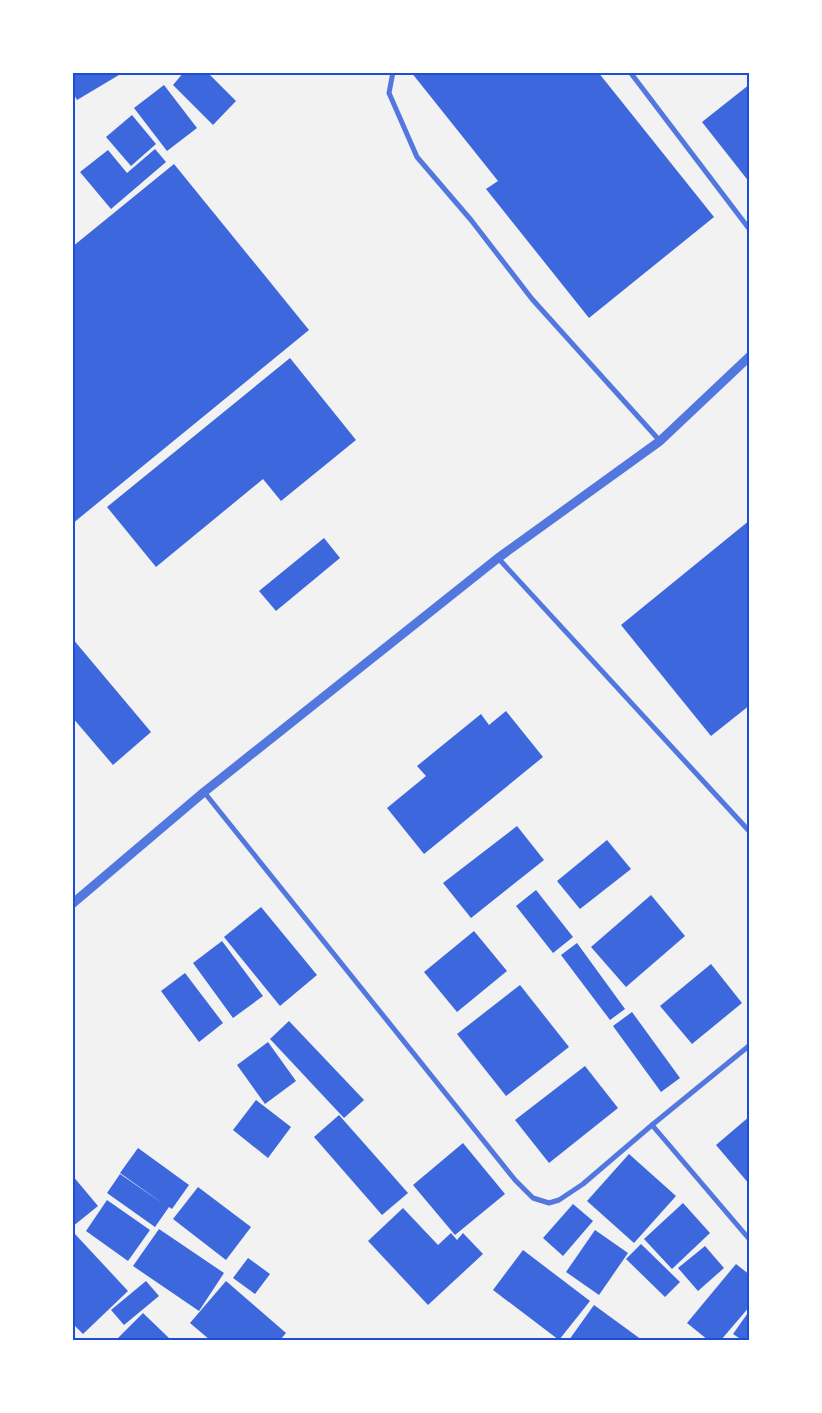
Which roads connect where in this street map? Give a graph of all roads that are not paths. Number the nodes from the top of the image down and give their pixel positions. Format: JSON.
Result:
{"nodes":[{"id":1,"x":393,"y":72,"type":"edge"},
{"id":2,"x":630,"y":72,"type":"edge"},
{"id":3,"x":750,"y":230,"type":"edge"},
{"id":4,"x":750,"y":356,"type":"edge"},
{"id":5,"x":660,"y":441,"type":"junction"},
{"id":6,"x":498,"y":558,"type":"junction"},
{"id":7,"x":204,"y":792,"type":"junction"},
{"id":8,"x":750,"y":832,"type":"edge"},
{"id":9,"x":72,"y":904,"type":"edge"},
{"id":10,"x":750,"y":1045,"type":"edge"},
{"id":11,"x":652,"y":1125,"type":"junction"},
{"id":12,"x":750,"y":1240,"type":"edge"}],
"edges":[{"from":1,"to":5,"type":"street"},
{"from":2,"to":3,"type":"street"},
{"from":4,"to":5,"type":"street"},
{"from":5,"to":6,"type":"street"},
{"from":6,"to":7,"type":"street"},
{"from":6,"to":8,"type":"street"},
{"from":7,"to":9,"type":"street"},
{"from":7,"to":11,"type":"street"},
{"from":10,"to":11,"type":"street"},
{"from":11,"to":12,"type":"street"}]}
